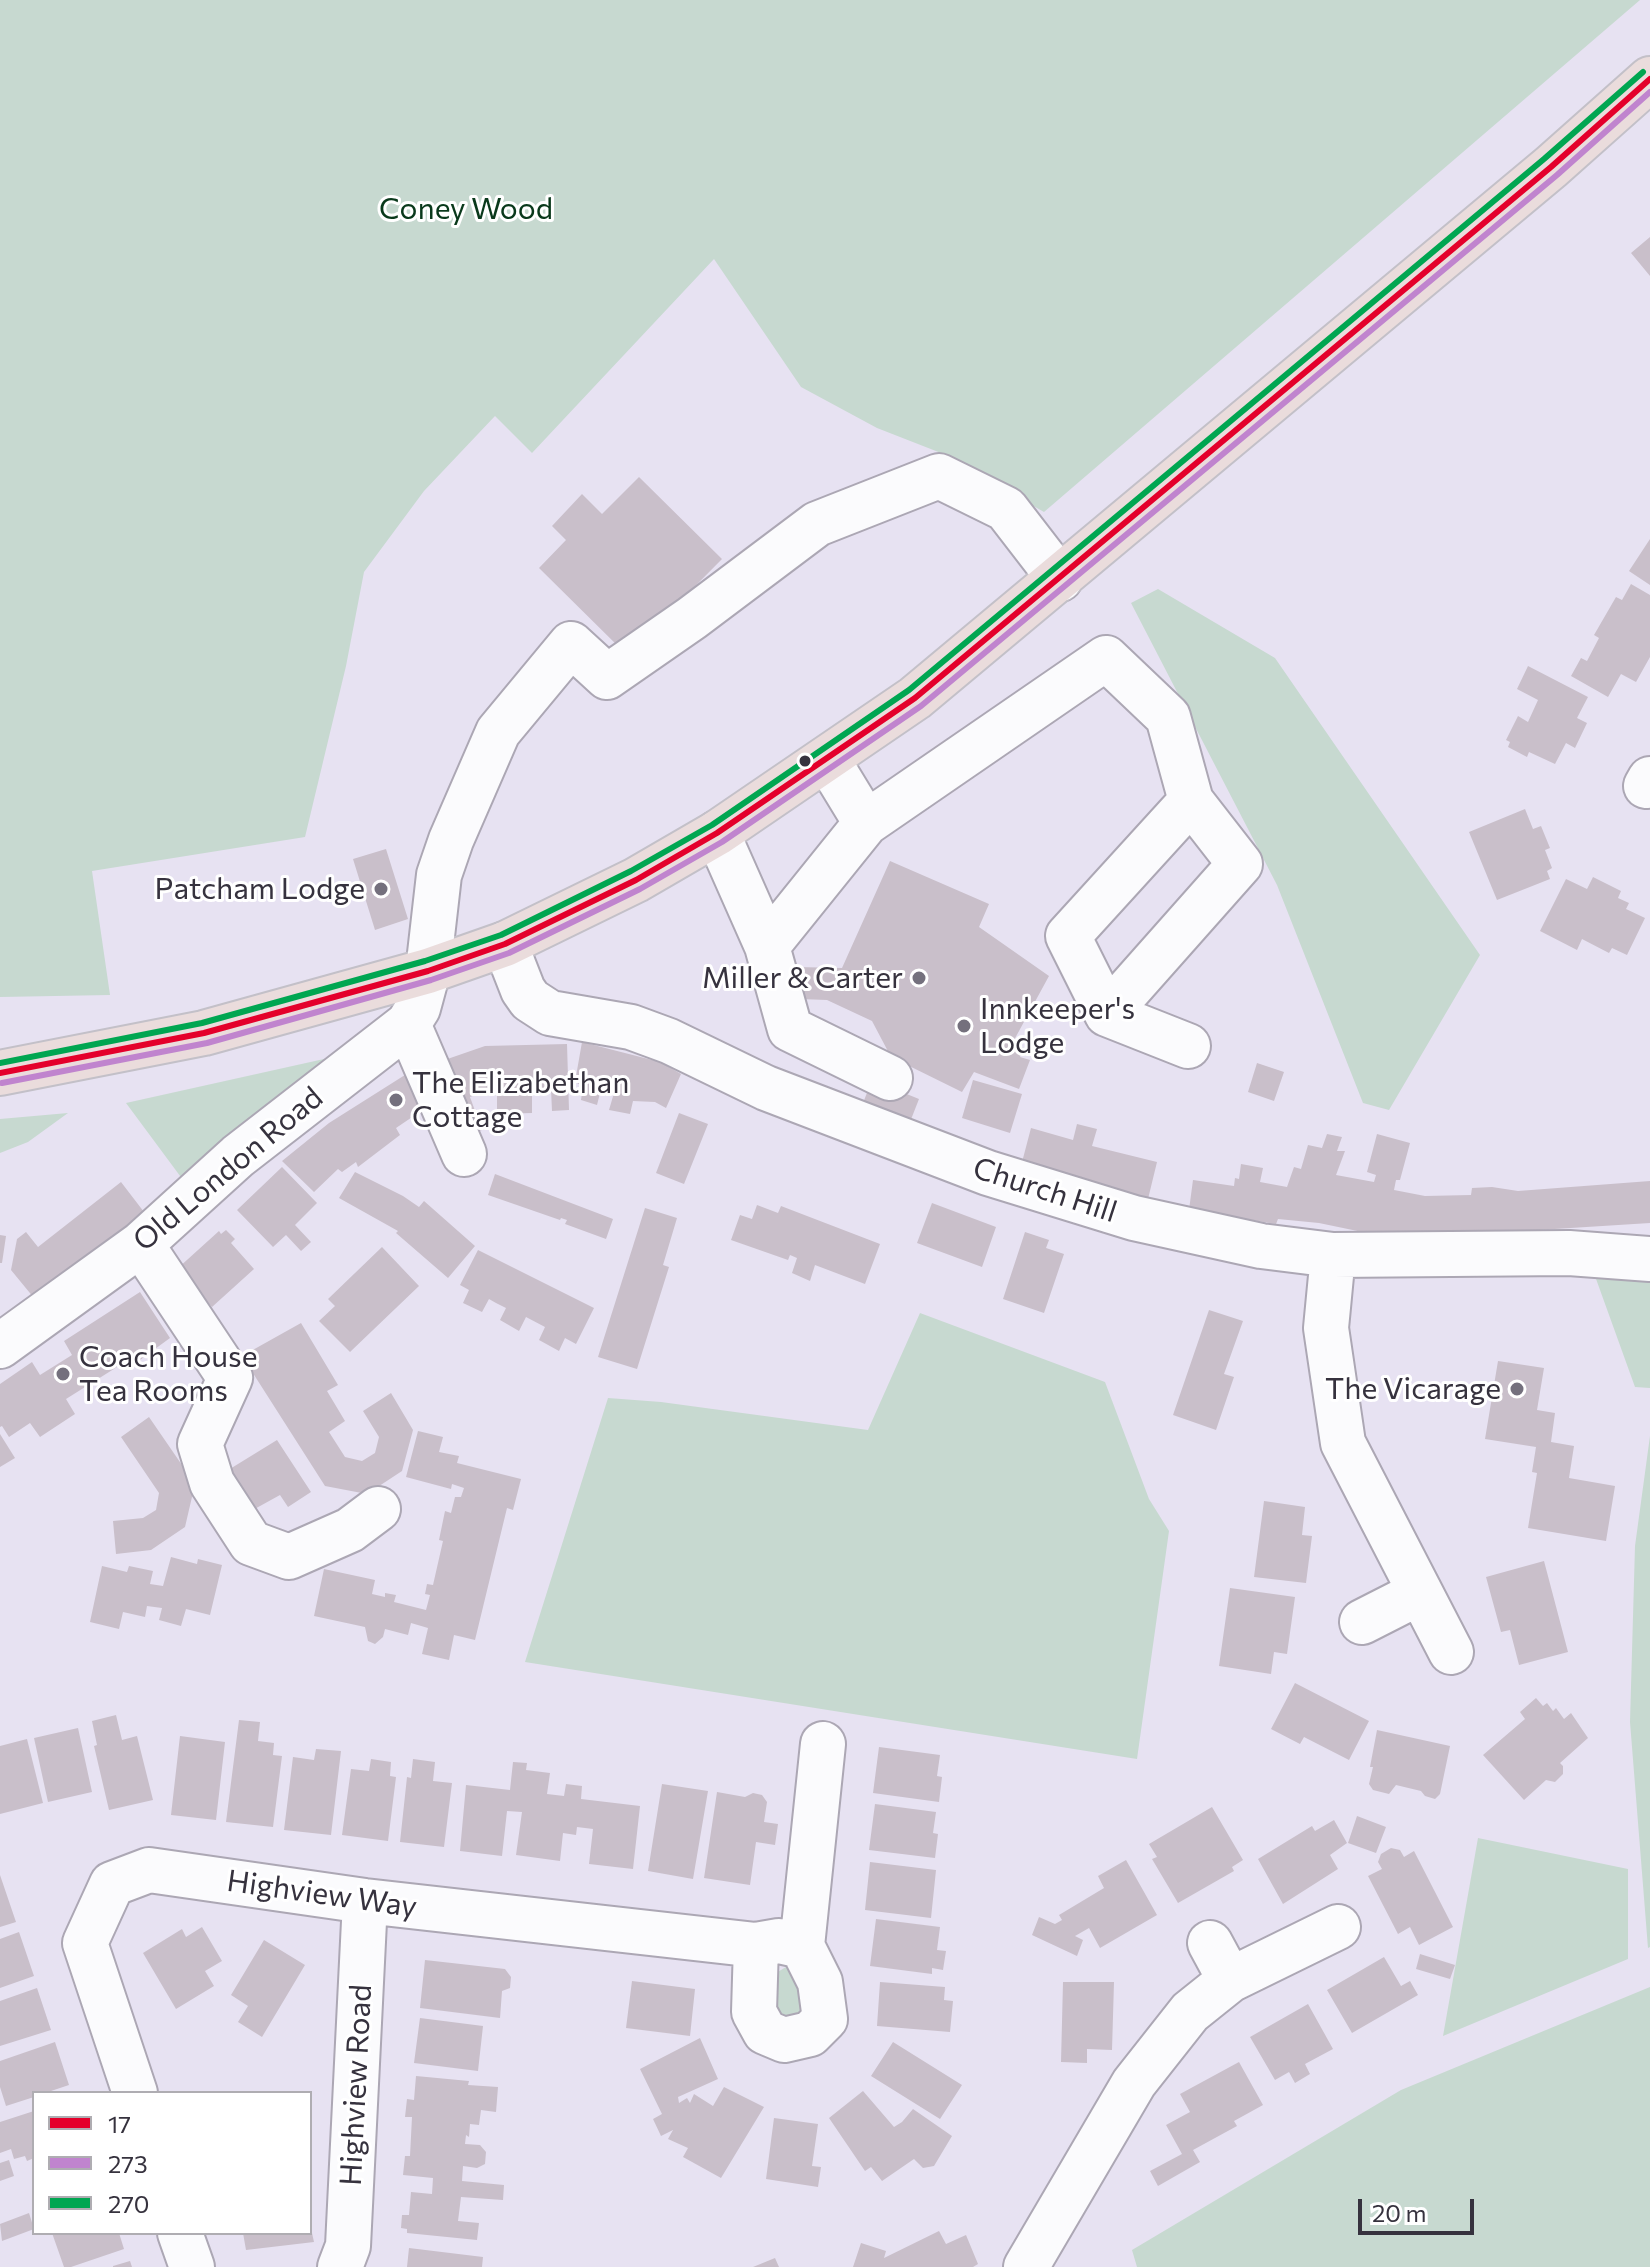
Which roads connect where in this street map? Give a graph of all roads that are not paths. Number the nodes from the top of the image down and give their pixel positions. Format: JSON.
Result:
{"nodes":[{"id":1,"x":1650,"y":79,"type":"edge"},
{"id":2,"x":1060,"y":579,"type":"junction"},
{"id":3,"x":827,"y":759,"type":"junction"},
{"id":4,"x":1191,"y":801,"type":"junction"},
{"id":5,"x":866,"y":823,"type":"junction"},
{"id":6,"x":717,"y":833,"type":"junction"},
{"id":7,"x":505,"y":944,"type":"junction"},
{"id":8,"x":767,"y":946,"type":"junction"},
{"id":9,"x":428,"y":971,"type":"junction"},
{"id":10,"x":1107,"y":1014,"type":"junction"},
{"id":11,"x":408,"y":1024,"type":"junction"},
{"id":12,"x":1188,"y":1046,"type":"dead end"},
{"id":13,"x":0,"y":1073,"type":"edge"},
{"id":14,"x":890,"y":1078,"type":"dead end"},
{"id":15,"x":464,"y":1154,"type":"dead end"},
{"id":16,"x":141,"y":1244,"type":"junction"},
{"id":17,"x":1333,"y":1255,"type":"junction"},
{"id":18,"x":1650,"y":1259,"type":"edge"},
{"id":19,"x":0,"y":1346,"type":"edge"},
{"id":20,"x":378,"y":1509,"type":"dead end"},
{"id":21,"x":1419,"y":1593,"type":"junction"},
{"id":22,"x":1362,"y":1622,"type":"dead end"},
{"id":23,"x":1451,"y":1652,"type":"dead end"},
{"id":24,"x":823,"y":1744,"type":"dead end"},
{"id":25,"x":365,"y":1901,"type":"junction"},
{"id":26,"x":1338,"y":1927,"type":"dead end"},
{"id":27,"x":756,"y":1945,"type":"junction"},
{"id":28,"x":802,"y":1946,"type":"junction"},
{"id":29,"x":134,"y":2091,"type":"edge"},
{"id":30,"x":181,"y":2235,"type":"edge"},
{"id":31,"x":192,"y":2267,"type":"edge"},
{"id":32,"x":340,"y":2267,"type":"edge"},
{"id":33,"x":1026,"y":2267,"type":"edge"}],
"edges":[{"from":1,"to":2,"type":"highway"},
{"from":2,"to":3,"type":"highway"},
{"from":2,"to":9,"type":"street","name":"Old London Road"},
{"from":3,"to":5,"type":"street"},
{"from":3,"to":6,"type":"highway"},
{"from":4,"to":5,"type":"street"},
{"from":4,"to":10,"type":"street"},
{"from":4,"to":10,"type":"street"},
{"from":5,"to":8,"type":"street"},
{"from":6,"to":7,"type":"highway"},
{"from":6,"to":8,"type":"street"},
{"from":7,"to":9,"type":"highway"},
{"from":7,"to":17,"type":"street","name":"Church Hill"},
{"from":8,"to":14,"type":"street"},
{"from":9,"to":11,"type":"street","name":"Old London Road"},
{"from":9,"to":13,"type":"highway"},
{"from":10,"to":12,"type":"street"},
{"from":11,"to":15,"type":"street"},
{"from":11,"to":16,"type":"street","name":"Old London Road"},
{"from":16,"to":19,"type":"street","name":"Old London Road"},
{"from":16,"to":20,"type":"street"},
{"from":17,"to":18,"type":"street","name":"Church Hill"},
{"from":17,"to":21,"type":"street"},
{"from":21,"to":22,"type":"street"},
{"from":21,"to":23,"type":"street"},
{"from":24,"to":28,"type":"street"},
{"from":25,"to":27,"type":"street","name":"Highview Way"},
{"from":25,"to":29,"type":"street","name":"Highview Way"},
{"from":25,"to":32,"type":"street","name":"Highview Road"},
{"from":26,"to":33,"type":"street"},
{"from":27,"to":28,"type":"street","name":"Highview Way"},
{"from":27,"to":28,"type":"street"},
{"from":30,"to":31,"type":"street"}]}
